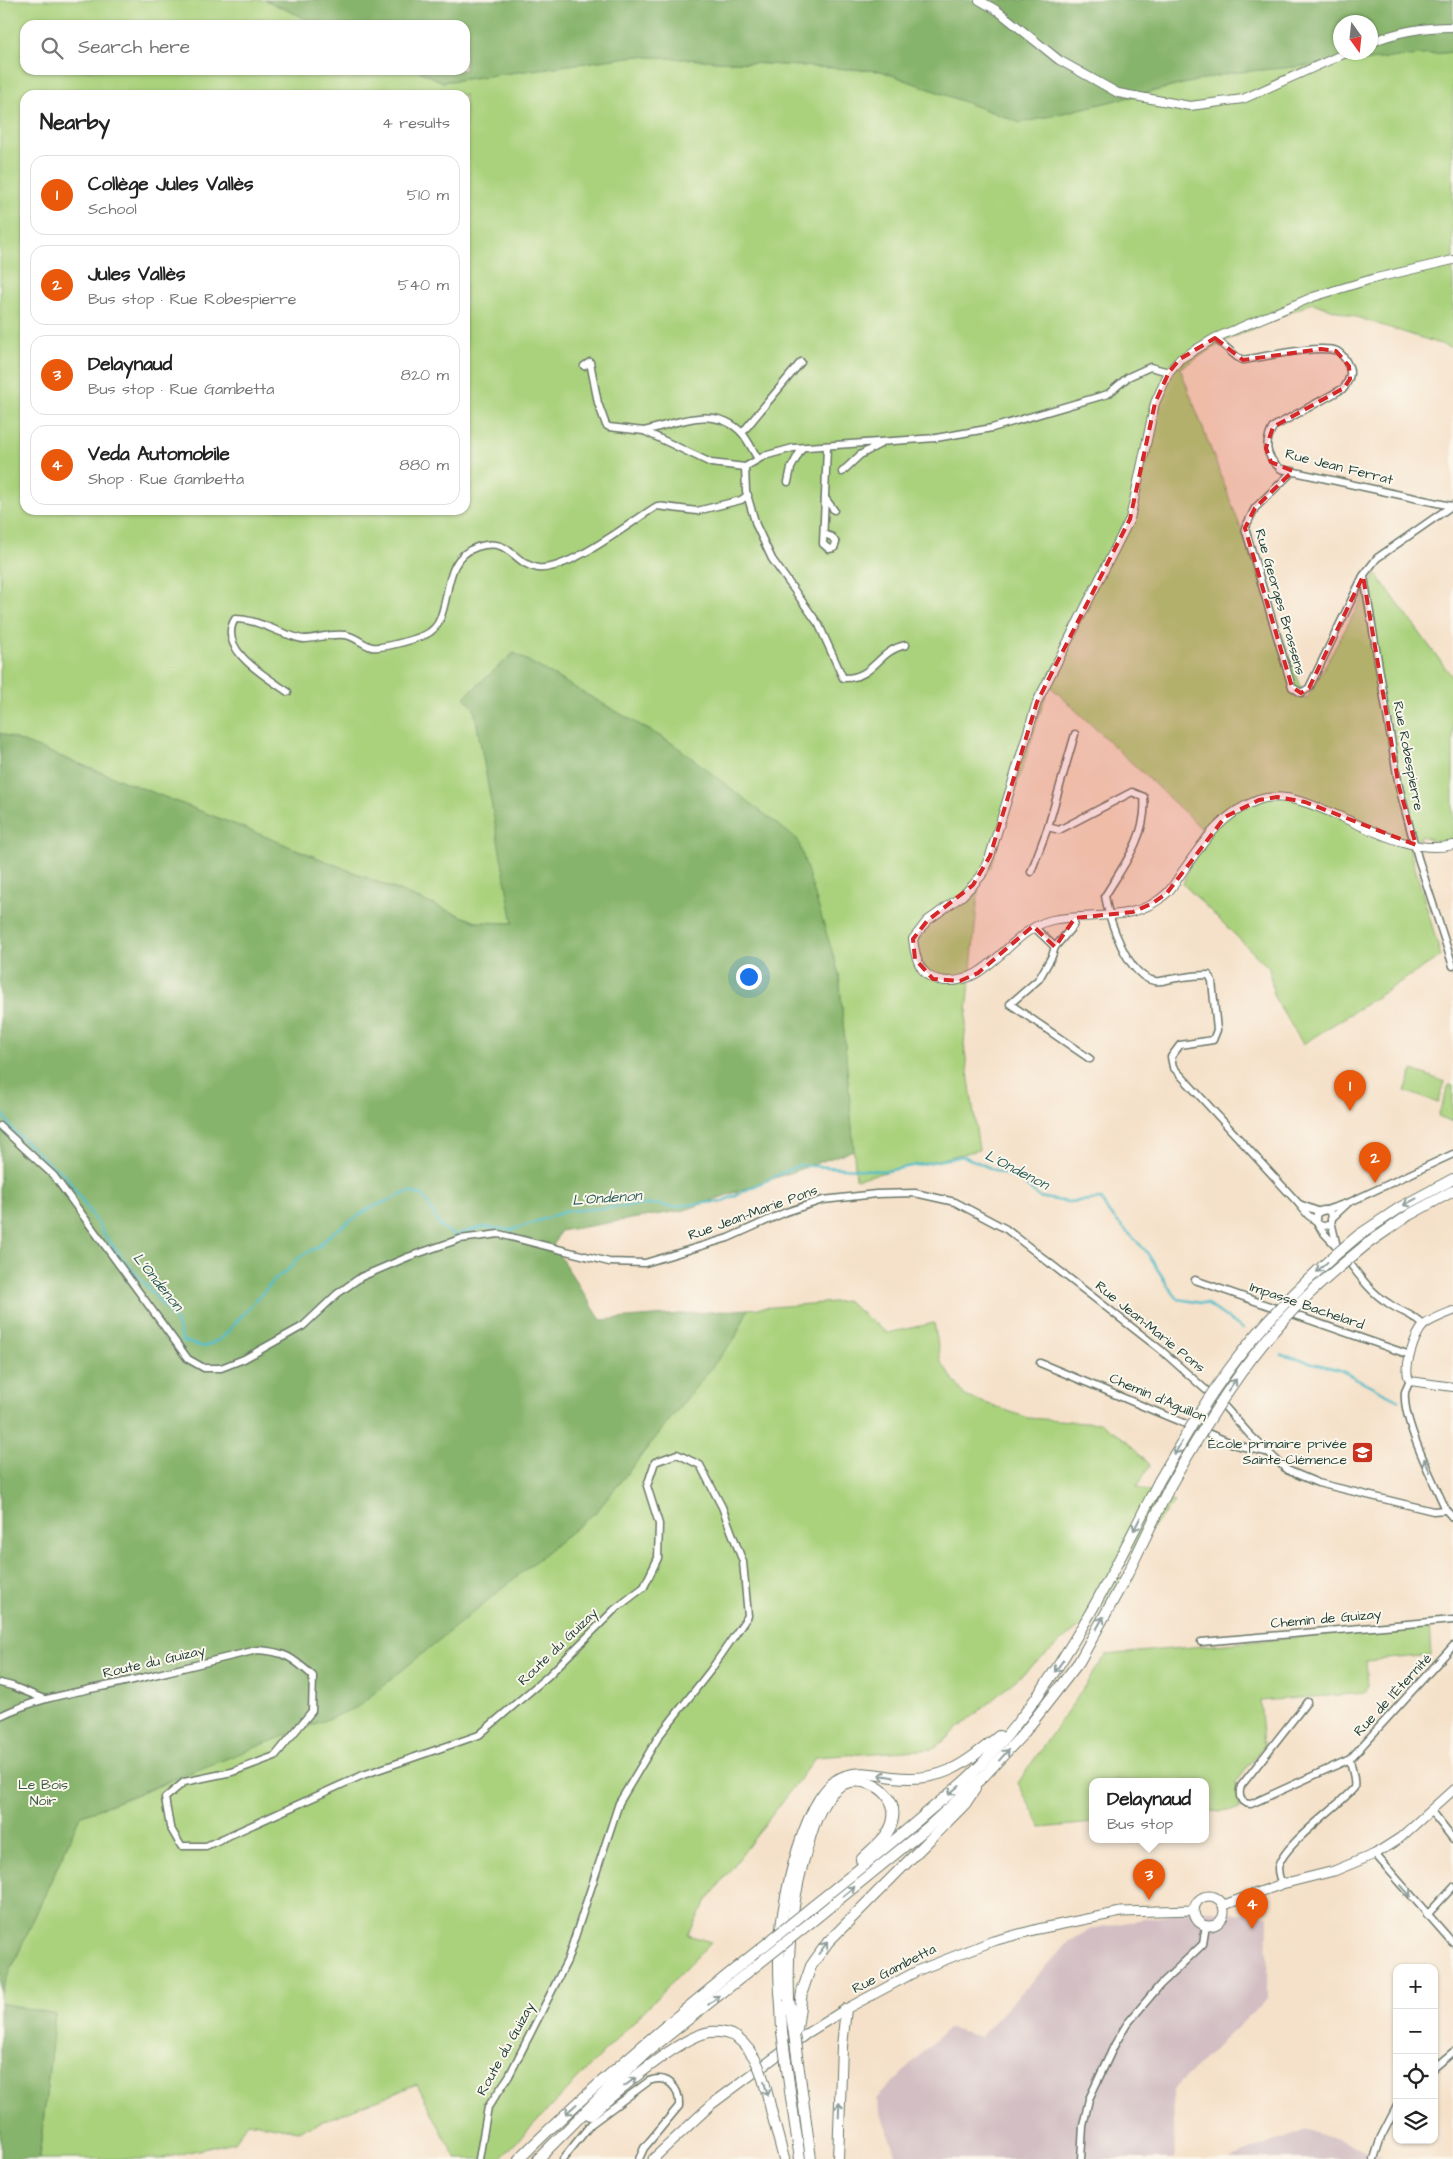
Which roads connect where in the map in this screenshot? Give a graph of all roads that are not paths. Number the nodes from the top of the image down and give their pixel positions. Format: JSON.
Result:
{"nodes":[{"id":1,"x":979,"y":0,"type":"edge"},
{"id":2,"x":988,"y":0,"type":"edge"},
{"id":3,"x":998,"y":11,"type":"junction"},
{"id":4,"x":1453,"y":27,"type":"edge"},
{"id":5,"x":1378,"y":39,"type":"edge"},
{"id":6,"x":1333,"y":59,"type":"edge"},
{"id":7,"x":1453,"y":260,"type":"edge"},
{"id":8,"x":1215,"y":338,"type":"junction"},
{"id":9,"x":801,"y":362,"type":"dead end"},
{"id":10,"x":584,"y":366,"type":"dead end"},
{"id":11,"x":1169,"y":372,"type":"junction"},
{"id":12,"x":644,"y":431,"type":"junction"},
{"id":13,"x":742,"y":433,"type":"junction"},
{"id":14,"x":881,"y":443,"type":"junction"},
{"id":15,"x":827,"y":447,"type":"junction"},
{"id":16,"x":802,"y":448,"type":"junction"},
{"id":17,"x":758,"y":459,"type":"junction"},
{"id":18,"x":745,"y":467,"type":"junction"},
{"id":19,"x":1293,"y":471,"type":"junction"},
{"id":20,"x":842,"y":472,"type":"dead end"},
{"id":21,"x":788,"y":482,"type":"dead end"},
{"id":22,"x":748,"y":495,"type":"junction"},
{"id":23,"x":825,"y":498,"type":"junction"},
{"id":24,"x":1452,"y":506,"type":"edge"},
{"id":25,"x":834,"y":510,"type":"dead end"},
{"id":26,"x":824,"y":534,"type":"dead end"},
{"id":27,"x":1363,"y":576,"type":"junction"},
{"id":28,"x":906,"y":645,"type":"dead end"},
{"id":29,"x":288,"y":692,"type":"dead end"},
{"id":30,"x":1075,"y":734,"type":"dead end"},
{"id":31,"x":1048,"y":827,"type":"junction"},
{"id":32,"x":1416,"y":845,"type":"junction"},
{"id":33,"x":1453,"y":845,"type":"edge"},
{"id":34,"x":1031,"y":872,"type":"dead end"},
{"id":35,"x":1110,"y":916,"type":"junction"},
{"id":36,"x":1076,"y":918,"type":"junction"},
{"id":37,"x":1034,"y":927,"type":"junction"},
{"id":38,"x":1055,"y":947,"type":"junction"},
{"id":39,"x":1453,"y":966,"type":"edge"},
{"id":40,"x":1090,"y":1059,"type":"dead end"},
{"id":41,"x":0,"y":1126,"type":"edge"},
{"id":42,"x":1453,"y":1154,"type":"edge"},
{"id":43,"x":1453,"y":1179,"type":"edge"},
{"id":44,"x":1453,"y":1191,"type":"edge"},
{"id":45,"x":1350,"y":1202,"type":"junction"},
{"id":46,"x":1299,"y":1204,"type":"junction"},
{"id":47,"x":1322,"y":1211,"type":"junction"},
{"id":48,"x":1331,"y":1220,"type":"junction"},
{"id":49,"x":1317,"y":1222,"type":"junction"},
{"id":50,"x":1337,"y":1247,"type":"junction"},
{"id":51,"x":1195,"y":1280,"type":"dead end"},
{"id":52,"x":1453,"y":1310,"type":"edge"},
{"id":53,"x":1424,"y":1326,"type":"junction"},
{"id":54,"x":1410,"y":1355,"type":"junction"},
{"id":55,"x":1040,"y":1363,"type":"dead end"},
{"id":56,"x":1410,"y":1381,"type":"junction"},
{"id":57,"x":1453,"y":1387,"type":"edge"},
{"id":58,"x":1267,"y":1452,"type":"junction"},
{"id":59,"x":1446,"y":1510,"type":"junction"},
{"id":60,"x":1453,"y":1518,"type":"edge"},
{"id":61,"x":1453,"y":1620,"type":"edge"},
{"id":62,"x":1201,"y":1642,"type":"dead end"},
{"id":63,"x":1453,"y":1646,"type":"edge"},
{"id":64,"x":0,"y":1683,"type":"edge"},
{"id":65,"x":44,"y":1699,"type":"junction"},
{"id":66,"x":1307,"y":1702,"type":"dead end"},
{"id":67,"x":0,"y":1716,"type":"edge"},
{"id":68,"x":1021,"y":1718,"type":"junction"},
{"id":69,"x":1350,"y":1759,"type":"junction"},
{"id":70,"x":984,"y":1776,"type":"junction"},
{"id":71,"x":1453,"y":1790,"type":"edge"},
{"id":72,"x":1431,"y":1812,"type":"junction"},
{"id":73,"x":1453,"y":1839,"type":"edge"},
{"id":74,"x":1375,"y":1854,"type":"junction"},
{"id":75,"x":1282,"y":1884,"type":"junction"},
{"id":76,"x":837,"y":1887,"type":"junction"},
{"id":77,"x":1453,"y":1887,"type":"edge"},
{"id":78,"x":1224,"y":1905,"type":"junction"},
{"id":79,"x":1194,"y":1910,"type":"junction"},
{"id":80,"x":1427,"y":1915,"type":"junction"},
{"id":81,"x":1206,"y":1926,"type":"junction"},
{"id":82,"x":1453,"y":1944,"type":"edge"},
{"id":83,"x":785,"y":2002,"type":"junction"},
{"id":84,"x":846,"y":2009,"type":"junction"},
{"id":85,"x":1453,"y":2052,"type":"edge"},
{"id":86,"x":1438,"y":2065,"type":"edge"},
{"id":87,"x":800,"y":2081,"type":"junction"},
{"id":88,"x":1393,"y":2114,"type":"edge"},
{"id":89,"x":479,"y":2159,"type":"edge"},
{"id":90,"x":519,"y":2159,"type":"edge"},
{"id":91,"x":539,"y":2159,"type":"edge"},
{"id":92,"x":563,"y":2159,"type":"edge"},
{"id":93,"x":639,"y":2159,"type":"edge"},
{"id":94,"x":653,"y":2159,"type":"edge"},
{"id":95,"x":784,"y":2159,"type":"edge"},
{"id":96,"x":800,"y":2159,"type":"edge"},
{"id":97,"x":811,"y":2159,"type":"edge"},
{"id":98,"x":838,"y":2159,"type":"edge"},
{"id":99,"x":1081,"y":2159,"type":"edge"},
{"id":100,"x":1374,"y":2159,"type":"edge"}],
"edges":[{"from":1,"to":3,"type":"street"},
{"from":2,"to":3,"type":"street"},
{"from":3,"to":6,"type":"street"},
{"from":4,"to":5,"type":"street"},
{"from":7,"to":8,"type":"street"},
{"from":8,"to":11,"type":"street"},
{"from":8,"to":19,"type":"street","name":"Rue Jean Ferrat"},
{"from":9,"to":13,"type":"street"},
{"from":10,"to":12,"type":"street"},
{"from":11,"to":14,"type":"street"},
{"from":11,"to":37,"type":"street"},
{"from":12,"to":13,"type":"street"},
{"from":12,"to":18,"type":"street"},
{"from":13,"to":17,"type":"street"},
{"from":14,"to":15,"type":"street"},
{"from":14,"to":20,"type":"street"},
{"from":15,"to":16,"type":"street"},
{"from":15,"to":23,"type":"street"},
{"from":16,"to":17,"type":"street"},
{"from":16,"to":21,"type":"street"},
{"from":17,"to":18,"type":"street"},
{"from":18,"to":22,"type":"street"},
{"from":19,"to":24,"type":"street","name":"Rue Jean Ferrat"},
{"from":19,"to":27,"type":"street","name":"Rue Georges Brassens"},
{"from":22,"to":28,"type":"street"},
{"from":22,"to":29,"type":"street"},
{"from":23,"to":25,"type":"street"},
{"from":23,"to":26,"type":"street"},
{"from":24,"to":27,"type":"street"},
{"from":27,"to":32,"type":"street","name":"Rue Robespierre"},
{"from":30,"to":31,"type":"street"},
{"from":31,"to":34,"type":"street"},
{"from":31,"to":35,"type":"street"},
{"from":32,"to":33,"type":"street"},
{"from":32,"to":35,"type":"street"},
{"from":32,"to":39,"type":"street","name":"Rue Robespierre"},
{"from":35,"to":36,"type":"street"},
{"from":35,"to":46,"type":"street"},
{"from":36,"to":37,"type":"street"},
{"from":36,"to":38,"type":"street"},
{"from":37,"to":38,"type":"street"},
{"from":38,"to":40,"type":"street"},
{"from":41,"to":58,"type":"street","name":"Rue Jean-Marie Pons"},
{"from":42,"to":45,"type":"street"},
{"from":43,"to":68,"type":"highway","one_way":true,"bridge":true},
{"from":70,"to":44,"type":"highway","one_way":true,"bridge":true},
{"from":45,"to":47,"type":"street"},
{"from":45,"to":48,"type":"street"},
{"from":46,"to":47,"type":"street"},
{"from":46,"to":49,"type":"street"},
{"from":47,"to":48,"type":"street"},
{"from":47,"to":49,"type":"street"},
{"from":48,"to":49,"type":"street"},
{"from":48,"to":50,"type":"street"},
{"from":49,"to":50,"type":"street"},
{"from":50,"to":53,"type":"street"},
{"from":51,"to":54,"type":"street","name":"Impasse Bachelard"},
{"from":52,"to":53,"type":"street"},
{"from":53,"to":54,"type":"street"},
{"from":54,"to":56,"type":"street"},
{"from":55,"to":58,"type":"street","name":"Chemin d'Aguillon"},
{"from":56,"to":57,"type":"street"},
{"from":59,"to":56,"type":"street","one_way":true},
{"from":58,"to":59,"type":"street","name":"Rue Jean-Marie Pons"},
{"from":59,"to":60,"type":"street"},
{"from":61,"to":62,"type":"street","name":"Chemin de Guizay"},
{"from":63,"to":69,"type":"street","name":"Rue de l'Éternité"},
{"from":64,"to":65,"type":"street"},
{"from":65,"to":67,"type":"street","name":"Route du Guizay"},
{"from":65,"to":89,"type":"street","name":"Route du Guizay"},
{"from":66,"to":69,"type":"street","name":"Rue de l'Éternité"},
{"from":68,"to":76,"type":"highway","one_way":true},
{"from":68,"to":83,"type":"highway","one_way":true},
{"from":69,"to":75,"type":"street"},
{"from":87,"to":70,"type":"highway","one_way":true,"bridge":true},
{"from":91,"to":70,"type":"highway","one_way":true,"bridge":true},
{"from":71,"to":72,"type":"main road"},
{"from":72,"to":73,"type":"street"},
{"from":72,"to":74,"type":"main road"},
{"from":74,"to":75,"type":"main road"},
{"from":74,"to":80,"type":"street","one_way":true},
{"from":75,"to":78,"type":"main road"},
{"from":76,"to":83,"type":"highway"},
{"from":76,"to":90,"type":"highway","one_way":true,"bridge":true},
{"from":77,"to":80,"type":"street"},
{"from":78,"to":79,"type":"main road"},
{"from":78,"to":81,"type":"main road"},
{"from":79,"to":81,"type":"main road"},
{"from":79,"to":84,"type":"main road","name":"Rue Gambetta"},
{"from":80,"to":82,"type":"street"},
{"from":81,"to":99,"type":"street"},
{"from":83,"to":87,"type":"highway","bridge":true},
{"from":83,"to":96,"type":"highway","bridge":true},
{"from":84,"to":94,"type":"main road","name":"Rue Gambetta"},
{"from":98,"to":84,"type":"highway","one_way":true},
{"from":85,"to":86,"type":"street"},
{"from":87,"to":97,"type":"highway"},
{"from":88,"to":100,"type":"street"},
{"from":91,"to":95,"type":"highway","one_way":true,"bridge":true},
{"from":92,"to":93,"type":"street"}]}
